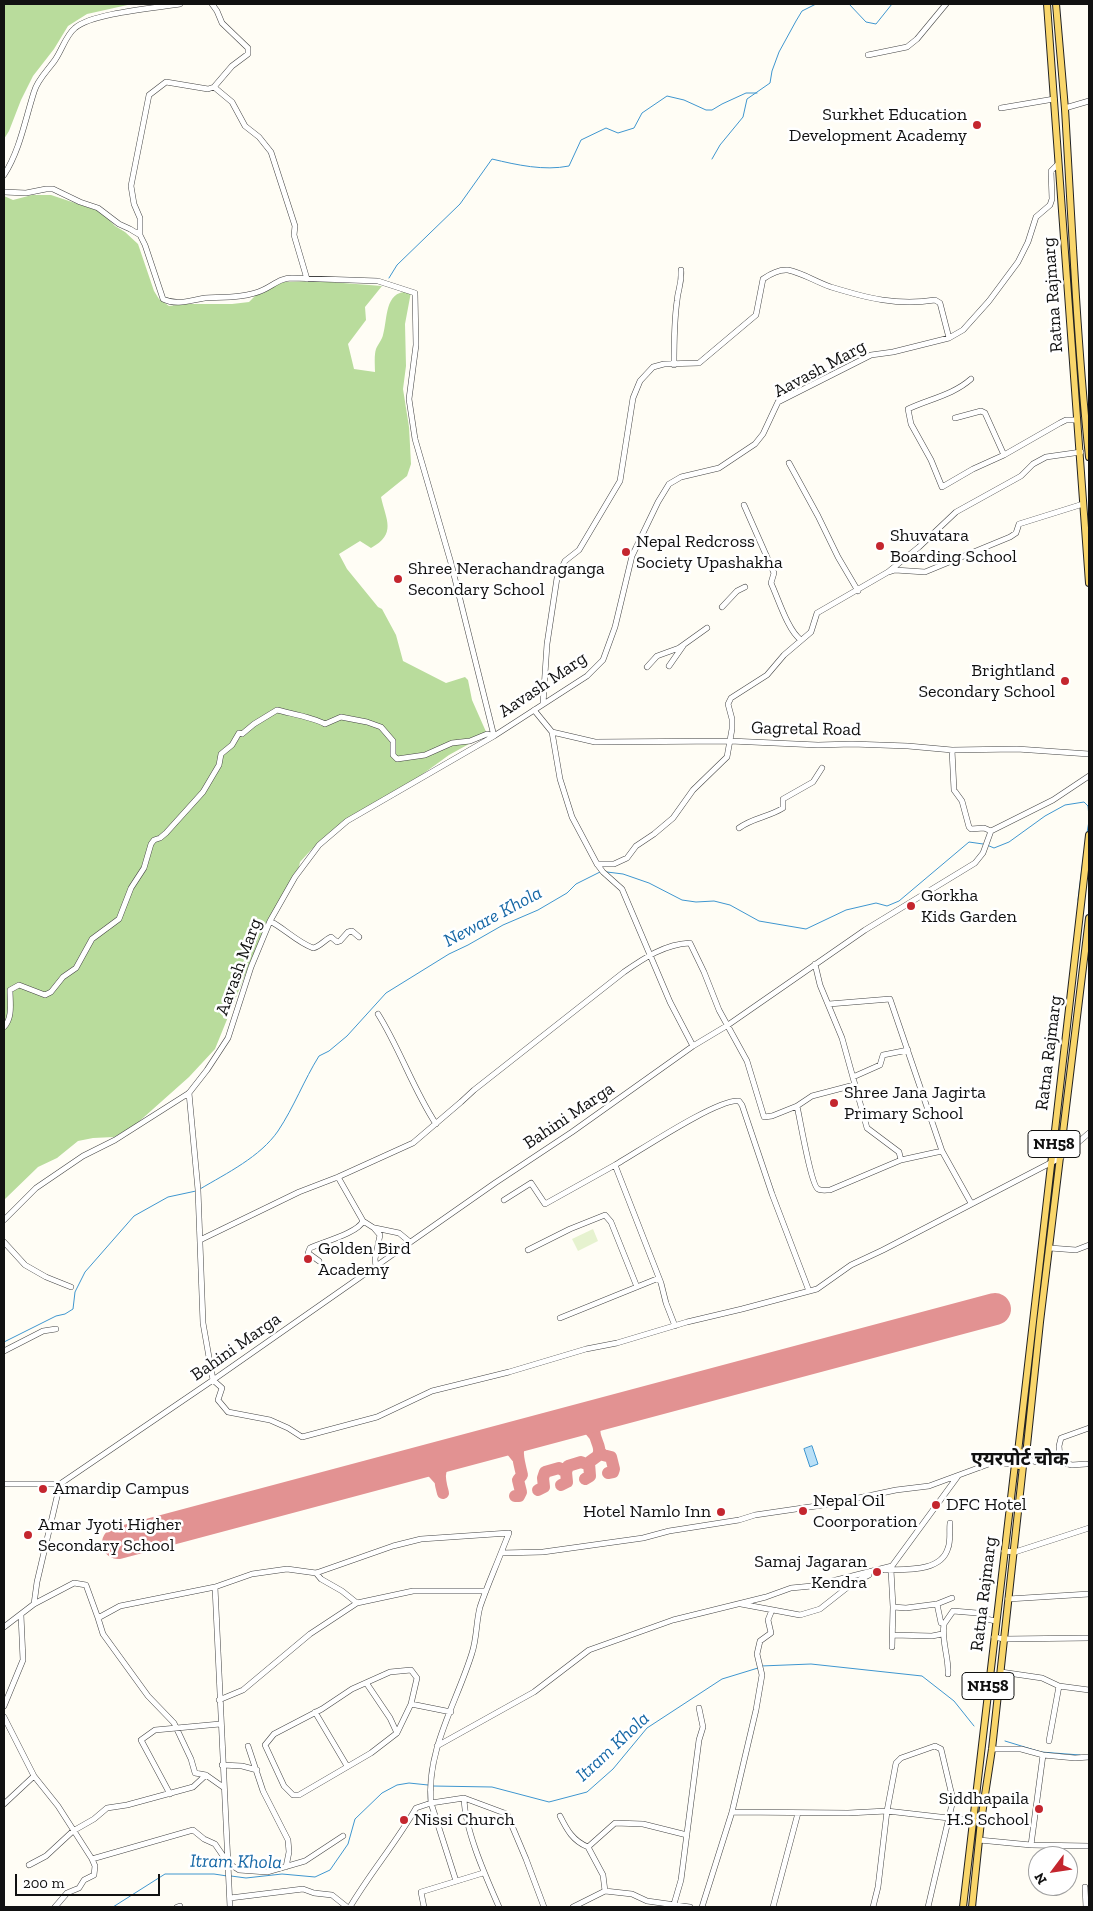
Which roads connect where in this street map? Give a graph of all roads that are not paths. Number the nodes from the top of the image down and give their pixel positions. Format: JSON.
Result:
{"nodes":[{"id":1,"x":180,"y":4,"type":"edge"},
{"id":2,"x":212,"y":4,"type":"edge"},
{"id":3,"x":946,"y":4,"type":"edge"},
{"id":4,"x":1047,"y":4,"type":"edge"},
{"id":5,"x":1056,"y":4,"type":"edge"},
{"id":6,"x":868,"y":55,"type":"dead end"},
{"id":7,"x":214,"y":87,"type":"junction"},
{"id":8,"x":1054,"y":99,"type":"junction"},
{"id":9,"x":1089,"y":101,"type":"edge"},
{"id":10,"x":1001,"y":108,"type":"dead end"},
{"id":11,"x":1064,"y":108,"type":"junction"},
{"id":12,"x":1058,"y":164,"type":"junction"},
{"id":13,"x":4,"y":175,"type":"edge"},
{"id":14,"x":4,"y":192,"type":"edge"},
{"id":15,"x":140,"y":236,"type":"junction"},
{"id":16,"x":681,"y":270,"type":"dead end"},
{"id":17,"x":307,"y":279,"type":"junction"},
{"id":18,"x":949,"y":338,"type":"junction"},
{"id":19,"x":674,"y":364,"type":"junction"},
{"id":20,"x":971,"y":379,"type":"dead end"},
{"id":21,"x":955,"y":418,"type":"dead end"},
{"id":22,"x":1077,"y":420,"type":"junction"},
{"id":23,"x":1081,"y":452,"type":"junction"},
{"id":24,"x":1004,"y":455,"type":"junction"},
{"id":25,"x":1089,"y":457,"type":"edge"},
{"id":26,"x":789,"y":463,"type":"dead end"},
{"id":27,"x":1083,"y":504,"type":"junction"},
{"id":28,"x":744,"y":505,"type":"dead end"},
{"id":29,"x":888,"y":572,"type":"junction"},
{"id":30,"x":1089,"y":583,"type":"edge"},
{"id":31,"x":745,"y":587,"type":"dead end"},
{"id":32,"x":858,"y":591,"type":"junction"},
{"id":33,"x":722,"y":607,"type":"dead end"},
{"id":34,"x":707,"y":628,"type":"dead end"},
{"id":35,"x":801,"y":640,"type":"junction"},
{"id":36,"x":684,"y":644,"type":"junction"},
{"id":37,"x":669,"y":666,"type":"dead end"},
{"id":38,"x":647,"y":667,"type":"dead end"},
{"id":39,"x":543,"y":704,"type":"junction"},
{"id":40,"x":534,"y":710,"type":"junction"},
{"id":41,"x":552,"y":732,"type":"junction"},
{"id":42,"x":494,"y":736,"type":"junction"},
{"id":43,"x":730,"y":741,"type":"junction"},
{"id":44,"x":952,"y":750,"type":"junction"},
{"id":45,"x":1089,"y":754,"type":"edge"},
{"id":46,"x":822,"y":768,"type":"dead end"},
{"id":47,"x":1089,"y":776,"type":"edge"},
{"id":48,"x":739,"y":828,"type":"dead end"},
{"id":49,"x":991,"y":831,"type":"junction"},
{"id":50,"x":1089,"y":835,"type":"edge"},
{"id":51,"x":597,"y":864,"type":"junction"},
{"id":52,"x":1089,"y":918,"type":"edge"},
{"id":53,"x":270,"y":921,"type":"junction"},
{"id":54,"x":1089,"y":930,"type":"edge"},
{"id":55,"x":359,"y":937,"type":"dead end"},
{"id":56,"x":649,"y":956,"type":"junction"},
{"id":57,"x":816,"y":964,"type":"junction"},
{"id":58,"x":829,"y":1004,"type":"junction"},
{"id":59,"x":378,"y":1014,"type":"dead end"},
{"id":60,"x":728,"y":1025,"type":"junction"},
{"id":61,"x":4,"y":1027,"type":"edge"},
{"id":62,"x":693,"y":1046,"type":"junction"},
{"id":63,"x":908,"y":1050,"type":"junction"},
{"id":64,"x":854,"y":1077,"type":"junction"},
{"id":65,"x":854,"y":1086,"type":"junction"},
{"id":66,"x":189,"y":1093,"type":"junction"},
{"id":67,"x":796,"y":1106,"type":"junction"},
{"id":68,"x":436,"y":1124,"type":"junction"},
{"id":69,"x":1089,"y":1133,"type":"edge"},
{"id":70,"x":942,"y":1151,"type":"junction"},
{"id":71,"x":1060,"y":1158,"type":"junction"},
{"id":72,"x":901,"y":1160,"type":"junction"},
{"id":73,"x":1052,"y":1162,"type":"junction"},
{"id":74,"x":615,"y":1165,"type":"junction"},
{"id":75,"x":338,"y":1177,"type":"junction"},
{"id":76,"x":504,"y":1200,"type":"dead end"},
{"id":77,"x":971,"y":1203,"type":"junction"},
{"id":78,"x":4,"y":1220,"type":"edge"},
{"id":79,"x":363,"y":1221,"type":"junction"},
{"id":80,"x":374,"y":1228,"type":"junction"},
{"id":81,"x":200,"y":1240,"type":"junction"},
{"id":82,"x":4,"y":1242,"type":"edge"},
{"id":83,"x":410,"y":1242,"type":"junction"},
{"id":84,"x":1089,"y":1245,"type":"edge"},
{"id":85,"x":1050,"y":1248,"type":"junction"},
{"id":86,"x":528,"y":1250,"type":"dead end"},
{"id":87,"x":318,"y":1262,"type":"dead end"},
{"id":88,"x":376,"y":1267,"type":"junction"},
{"id":89,"x":658,"y":1278,"type":"junction"},
{"id":90,"x":71,"y":1287,"type":"dead end"},
{"id":91,"x":637,"y":1287,"type":"junction"},
{"id":92,"x":809,"y":1291,"type":"junction"},
{"id":93,"x":560,"y":1318,"type":"dead end"},
{"id":94,"x":675,"y":1326,"type":"junction"},
{"id":95,"x":56,"y":1329,"type":"dead end"},
{"id":96,"x":4,"y":1352,"type":"edge"},
{"id":97,"x":213,"y":1380,"type":"junction"},
{"id":98,"x":1089,"y":1428,"type":"edge"},
{"id":99,"x":1016,"y":1453,"type":"junction"},
{"id":100,"x":1027,"y":1457,"type":"junction"},
{"id":101,"x":1060,"y":1457,"type":"junction"},
{"id":102,"x":997,"y":1461,"type":"junction"},
{"id":103,"x":1015,"y":1464,"type":"junction"},
{"id":104,"x":1086,"y":1464,"type":"dead end"},
{"id":105,"x":1023,"y":1466,"type":"junction"},
{"id":106,"x":958,"y":1476,"type":"junction"},
{"id":107,"x":4,"y":1484,"type":"edge"},
{"id":108,"x":60,"y":1484,"type":"junction"},
{"id":109,"x":950,"y":1524,"type":"dead end"},
{"id":110,"x":1089,"y":1528,"type":"edge"},
{"id":111,"x":1004,"y":1551,"type":"junction"},
{"id":112,"x":1015,"y":1552,"type":"junction"},
{"id":113,"x":501,"y":1553,"type":"junction"},
{"id":114,"x":891,"y":1570,"type":"junction"},
{"id":115,"x":316,"y":1573,"type":"junction"},
{"id":116,"x":215,"y":1587,"type":"junction"},
{"id":117,"x":486,"y":1591,"type":"junction"},
{"id":118,"x":1089,"y":1594,"type":"edge"},
{"id":119,"x":952,"y":1598,"type":"dead end"},
{"id":120,"x":1008,"y":1600,"type":"junction"},
{"id":121,"x":357,"y":1603,"type":"junction"},
{"id":122,"x":34,"y":1604,"type":"junction"},
{"id":123,"x":740,"y":1604,"type":"junction"},
{"id":124,"x":937,"y":1604,"type":"junction"},
{"id":125,"x":893,"y":1607,"type":"junction"},
{"id":126,"x":772,"y":1610,"type":"junction"},
{"id":127,"x":20,"y":1615,"type":"junction"},
{"id":128,"x":98,"y":1618,"type":"junction"},
{"id":129,"x":996,"y":1621,"type":"junction"},
{"id":130,"x":944,"y":1624,"type":"junction"},
{"id":131,"x":4,"y":1628,"type":"edge"},
{"id":132,"x":942,"y":1634,"type":"junction"},
{"id":133,"x":893,"y":1635,"type":"junction"},
{"id":134,"x":994,"y":1637,"type":"junction"},
{"id":135,"x":1089,"y":1638,"type":"edge"},
{"id":136,"x":1004,"y":1639,"type":"junction"},
{"id":137,"x":892,"y":1647,"type":"dead end"},
{"id":138,"x":1001,"y":1672,"type":"junction"},
{"id":139,"x":948,"y":1674,"type":"dead end"},
{"id":140,"x":367,"y":1684,"type":"junction"},
{"id":141,"x":1059,"y":1686,"type":"junction"},
{"id":142,"x":1089,"y":1690,"type":"edge"},
{"id":143,"x":219,"y":1700,"type":"junction"},
{"id":144,"x":986,"y":1703,"type":"junction"},
{"id":145,"x":411,"y":1704,"type":"junction"},
{"id":146,"x":997,"y":1705,"type":"junction"},
{"id":147,"x":4,"y":1706,"type":"edge"},
{"id":148,"x":699,"y":1708,"type":"dead end"},
{"id":149,"x":315,"y":1712,"type":"junction"},
{"id":150,"x":451,"y":1712,"type":"junction"},
{"id":151,"x":4,"y":1717,"type":"edge"},
{"id":152,"x":220,"y":1724,"type":"junction"},
{"id":153,"x":177,"y":1728,"type":"junction"},
{"id":154,"x":397,"y":1733,"type":"junction"},
{"id":155,"x":1050,"y":1741,"type":"dead end"},
{"id":156,"x":248,"y":1746,"type":"dead end"},
{"id":157,"x":437,"y":1746,"type":"junction"},
{"id":158,"x":992,"y":1749,"type":"junction"},
{"id":159,"x":1043,"y":1755,"type":"junction"},
{"id":160,"x":1089,"y":1757,"type":"edge"},
{"id":161,"x":222,"y":1765,"type":"junction"},
{"id":162,"x":347,"y":1766,"type":"junction"},
{"id":163,"x":978,"y":1767,"type":"junction"},
{"id":164,"x":989,"y":1769,"type":"junction"},
{"id":165,"x":257,"y":1770,"type":"junction"},
{"id":166,"x":206,"y":1775,"type":"junction"},
{"id":167,"x":34,"y":1776,"type":"junction"},
{"id":168,"x":223,"y":1787,"type":"junction"},
{"id":169,"x":170,"y":1794,"type":"junction"},
{"id":170,"x":464,"y":1798,"type":"junction"},
{"id":171,"x":431,"y":1803,"type":"junction"},
{"id":172,"x":4,"y":1804,"type":"edge"},
{"id":173,"x":887,"y":1811,"type":"junction"},
{"id":174,"x":732,"y":1812,"type":"junction"},
{"id":175,"x":798,"y":1813,"type":"junction"},
{"id":176,"x":560,"y":1816,"type":"dead end"},
{"id":177,"x":948,"y":1819,"type":"junction"},
{"id":178,"x":972,"y":1821,"type":"junction"},
{"id":179,"x":981,"y":1821,"type":"junction"},
{"id":180,"x":73,"y":1831,"type":"junction"},
{"id":181,"x":687,"y":1835,"type":"junction"},
{"id":182,"x":343,"y":1836,"type":"dead end"},
{"id":183,"x":979,"y":1840,"type":"junction"},
{"id":184,"x":1031,"y":1845,"type":"junction"},
{"id":185,"x":1089,"y":1846,"type":"edge"},
{"id":186,"x":588,"y":1847,"type":"junction"},
{"id":187,"x":92,"y":1859,"type":"junction"},
{"id":188,"x":29,"y":1864,"type":"dead end"},
{"id":189,"x":228,"y":1865,"type":"junction"},
{"id":190,"x":286,"y":1867,"type":"junction"},
{"id":191,"x":483,"y":1873,"type":"junction"},
{"id":192,"x":456,"y":1881,"type":"junction"},
{"id":193,"x":1085,"y":1887,"type":"dead end"},
{"id":194,"x":605,"y":1891,"type":"junction"},
{"id":195,"x":230,"y":1898,"type":"junction"},
{"id":196,"x":647,"y":1904,"type":"edge"},
{"id":197,"x":674,"y":1904,"type":"junction"},
{"id":198,"x":580,"y":1906,"type":"edge"},
{"id":199,"x":55,"y":1907,"type":"edge"},
{"id":200,"x":230,"y":1907,"type":"edge"},
{"id":201,"x":348,"y":1907,"type":"edge"},
{"id":202,"x":424,"y":1907,"type":"edge"},
{"id":203,"x":499,"y":1907,"type":"edge"},
{"id":204,"x":544,"y":1907,"type":"edge"},
{"id":205,"x":573,"y":1907,"type":"edge"},
{"id":206,"x":690,"y":1907,"type":"edge"},
{"id":207,"x":702,"y":1907,"type":"edge"},
{"id":208,"x":772,"y":1907,"type":"edge"},
{"id":209,"x":873,"y":1907,"type":"edge"},
{"id":210,"x":928,"y":1907,"type":"edge"},
{"id":211,"x":962,"y":1907,"type":"edge"},
{"id":212,"x":972,"y":1907,"type":"edge"},
{"id":213,"x":1086,"y":1907,"type":"edge"}],
"edges":[{"from":1,"to":13,"type":"street"},
{"from":2,"to":7,"type":"street"},
{"from":3,"to":6,"type":"street"},
{"from":4,"to":8,"type":"main road","name":"Ratna Rajmarg"},
{"from":5,"to":11,"type":"main road","name":"Ratna Rajmarg"},
{"from":7,"to":15,"type":"street"},
{"from":7,"to":17,"type":"street"},
{"from":8,"to":10,"type":"street"},
{"from":8,"to":12,"type":"main road","name":"Ratna Rajmarg"},
{"from":9,"to":11,"type":"street"},
{"from":11,"to":25,"type":"main road","name":"Ratna Rajmarg"},
{"from":12,"to":18,"type":"street","name":"Aavash Marg"},
{"from":12,"to":22,"type":"main road","name":"Ratna Rajmarg"},
{"from":14,"to":15,"type":"street"},
{"from":15,"to":17,"type":"street"},
{"from":16,"to":19,"type":"street"},
{"from":17,"to":42,"type":"street"},
{"from":18,"to":19,"type":"street"},
{"from":18,"to":39,"type":"street","name":"Aavash Marg"},
{"from":19,"to":39,"type":"street"},
{"from":20,"to":24,"type":"street"},
{"from":21,"to":24,"type":"street"},
{"from":22,"to":23,"type":"main road","name":"Ratna Rajmarg"},
{"from":22,"to":24,"type":"street"},
{"from":23,"to":27,"type":"main road","name":"Ratna Rajmarg"},
{"from":23,"to":29,"type":"street"},
{"from":26,"to":32,"type":"street"},
{"from":27,"to":29,"type":"street"},
{"from":27,"to":30,"type":"main road","name":"Ratna Rajmarg"},
{"from":28,"to":35,"type":"street"},
{"from":29,"to":32,"type":"street"},
{"from":31,"to":33,"type":"street"},
{"from":32,"to":35,"type":"street"},
{"from":34,"to":36,"type":"street"},
{"from":35,"to":43,"type":"street"},
{"from":36,"to":37,"type":"street"},
{"from":36,"to":38,"type":"street"},
{"from":39,"to":40,"type":"street","name":"Aavash Marg"},
{"from":40,"to":41,"type":"street"},
{"from":40,"to":42,"type":"street","name":"Aavash Marg"},
{"from":41,"to":43,"type":"street","name":"Gagretal Road"},
{"from":41,"to":51,"type":"street"},
{"from":42,"to":53,"type":"street","name":"Aavash Marg"},
{"from":42,"to":61,"type":"street"},
{"from":43,"to":44,"type":"street","name":"Gagretal Road"},
{"from":43,"to":51,"type":"street"},
{"from":44,"to":45,"type":"street","name":"Gagretal Road"},
{"from":44,"to":49,"type":"street"},
{"from":46,"to":48,"type":"street"},
{"from":47,"to":49,"type":"street"},
{"from":49,"to":57,"type":"street","name":"Bahini Marga"},
{"from":50,"to":73,"type":"main road","name":"Ratna Rajmarg","number":"NH58"},
{"from":51,"to":56,"type":"street"},
{"from":52,"to":54,"type":"main road","name":"Ratna Rajmarg","number":"NH58"},
{"from":53,"to":55,"type":"street"},
{"from":53,"to":66,"type":"street","name":"Aavash Marg"},
{"from":54,"to":71,"type":"main road","name":"Ratna Rajmarg","number":"NH58"},
{"from":56,"to":60,"type":"street"},
{"from":56,"to":62,"type":"street"},
{"from":56,"to":68,"type":"street"},
{"from":57,"to":58,"type":"street"},
{"from":57,"to":60,"type":"street","name":"Bahini Marga"},
{"from":58,"to":63,"type":"street"},
{"from":58,"to":64,"type":"street"},
{"from":59,"to":68,"type":"street"},
{"from":60,"to":62,"type":"street","name":"Bahini Marga"},
{"from":60,"to":67,"type":"street"},
{"from":62,"to":83,"type":"street","name":"Bahini Marga"},
{"from":63,"to":64,"type":"street"},
{"from":63,"to":70,"type":"street"},
{"from":64,"to":65,"type":"street"},
{"from":65,"to":67,"type":"street"},
{"from":65,"to":72,"type":"street"},
{"from":66,"to":78,"type":"street","name":"Aavash Marg"},
{"from":66,"to":81,"type":"street"},
{"from":67,"to":72,"type":"street"},
{"from":68,"to":75,"type":"street"},
{"from":69,"to":71,"type":"street"},
{"from":70,"to":72,"type":"street"},
{"from":70,"to":77,"type":"street"},
{"from":71,"to":73,"type":"street"},
{"from":71,"to":85,"type":"main road","name":"Ratna Rajmarg","number":"NH58"},
{"from":73,"to":77,"type":"street"},
{"from":73,"to":99,"type":"main road","name":"Ratna Rajmarg","number":"NH58"},
{"from":74,"to":76,"type":"street"},
{"from":74,"to":89,"type":"street"},
{"from":74,"to":92,"type":"street"},
{"from":75,"to":79,"type":"street"},
{"from":75,"to":81,"type":"street"},
{"from":77,"to":92,"type":"street"},
{"from":79,"to":80,"type":"street"},
{"from":79,"to":87,"type":"street"},
{"from":80,"to":83,"type":"street"},
{"from":80,"to":88,"type":"street"},
{"from":81,"to":97,"type":"street"},
{"from":82,"to":90,"type":"street"},
{"from":83,"to":88,"type":"street","name":"Bahini Marga"},
{"from":84,"to":85,"type":"street"},
{"from":85,"to":100,"type":"main road","name":"Ratna Rajmarg","number":"NH58"},
{"from":86,"to":91,"type":"street"},
{"from":88,"to":97,"type":"street","name":"Bahini Marga"},
{"from":89,"to":91,"type":"street"},
{"from":89,"to":94,"type":"street"},
{"from":91,"to":93,"type":"street"},
{"from":92,"to":94,"type":"street"},
{"from":94,"to":97,"type":"street"},
{"from":95,"to":96,"type":"street"},
{"from":97,"to":108,"type":"street","name":"Bahini Marga"},
{"from":98,"to":101,"type":"street"},
{"from":99,"to":100,"type":"main road"},
{"from":99,"to":102,"type":"street"},
{"from":99,"to":103,"type":"main road","name":"Ratna Rajmarg","number":"NH58"},
{"from":100,"to":101,"type":"street"},
{"from":100,"to":105,"type":"main road","name":"Ratna Rajmarg","number":"NH58"},
{"from":101,"to":104,"type":"street"},
{"from":102,"to":103,"type":"street"},
{"from":102,"to":106,"type":"street"},
{"from":103,"to":105,"type":"main road"},
{"from":103,"to":111,"type":"main road","name":"Ratna Rajmarg","number":"NH58"},
{"from":105,"to":112,"type":"main road","name":"Ratna Rajmarg","number":"NH58"},
{"from":106,"to":113,"type":"street"},
{"from":106,"to":123,"type":"street"},
{"from":107,"to":108,"type":"street"},
{"from":108,"to":122,"type":"street"},
{"from":109,"to":114,"type":"street"},
{"from":110,"to":112,"type":"street"},
{"from":111,"to":112,"type":"street"},
{"from":111,"to":129,"type":"main road","name":"Ratna Rajmarg","number":"NH58"},
{"from":112,"to":120,"type":"main road","name":"Ratna Rajmarg","number":"NH58"},
{"from":113,"to":115,"type":"street"},
{"from":113,"to":117,"type":"street"},
{"from":114,"to":125,"type":"street"},
{"from":114,"to":126,"type":"street"},
{"from":115,"to":116,"type":"street"},
{"from":115,"to":121,"type":"street"},
{"from":116,"to":128,"type":"street"},
{"from":116,"to":143,"type":"street"},
{"from":117,"to":121,"type":"street"},
{"from":117,"to":150,"type":"street"},
{"from":118,"to":120,"type":"street"},
{"from":119,"to":124,"type":"street"},
{"from":120,"to":136,"type":"main road","name":"Ratna Rajmarg","number":"NH58"},
{"from":121,"to":143,"type":"street"},
{"from":122,"to":127,"type":"street"},
{"from":122,"to":128,"type":"street"},
{"from":123,"to":126,"type":"street"},
{"from":123,"to":157,"type":"street"},
{"from":124,"to":125,"type":"street"},
{"from":124,"to":130,"type":"street"},
{"from":125,"to":133,"type":"street"},
{"from":126,"to":174,"type":"street"},
{"from":127,"to":131,"type":"street"},
{"from":127,"to":147,"type":"street"},
{"from":128,"to":153,"type":"street"},
{"from":129,"to":130,"type":"street"},
{"from":129,"to":134,"type":"main road","name":"Ratna Rajmarg","number":"NH58"},
{"from":130,"to":132,"type":"street"},
{"from":132,"to":133,"type":"street"},
{"from":132,"to":139,"type":"street"},
{"from":133,"to":137,"type":"street"},
{"from":134,"to":136,"type":"street"},
{"from":134,"to":144,"type":"main road","name":"Ratna Rajmarg","number":"NH58"},
{"from":135,"to":136,"type":"street"},
{"from":136,"to":138,"type":"main road","name":"Ratna Rajmarg","number":"NH58"},
{"from":138,"to":141,"type":"street"},
{"from":138,"to":146,"type":"main road","name":"Ratna Rajmarg","number":"NH58"},
{"from":140,"to":145,"type":"street"},
{"from":140,"to":149,"type":"street"},
{"from":140,"to":154,"type":"street"},
{"from":141,"to":142,"type":"street"},
{"from":141,"to":155,"type":"street"},
{"from":143,"to":152,"type":"street"},
{"from":144,"to":146,"type":"main road"},
{"from":144,"to":163,"type":"main road","name":"Ratna Rajmarg","number":"NH58"},
{"from":145,"to":150,"type":"street"},
{"from":145,"to":154,"type":"street"},
{"from":146,"to":158,"type":"main road","name":"Ratna Rajmarg","number":"NH58"},
{"from":148,"to":181,"type":"street"},
{"from":149,"to":162,"type":"street"},
{"from":149,"to":162,"type":"street"},
{"from":150,"to":157,"type":"street"},
{"from":151,"to":167,"type":"street"},
{"from":152,"to":153,"type":"street"},
{"from":152,"to":161,"type":"street"},
{"from":153,"to":166,"type":"street"},
{"from":153,"to":169,"type":"street"},
{"from":154,"to":162,"type":"street"},
{"from":156,"to":165,"type":"street"},
{"from":157,"to":171,"type":"street"},
{"from":158,"to":159,"type":"street"},
{"from":158,"to":164,"type":"main road","name":"Ratna Rajmarg","number":"NH58"},
{"from":159,"to":160,"type":"street"},
{"from":159,"to":184,"type":"street"},
{"from":161,"to":165,"type":"street"},
{"from":161,"to":168,"type":"street"},
{"from":163,"to":164,"type":"main road"},
{"from":163,"to":178,"type":"main road","name":"Ratna Rajmarg","number":"NH58"},
{"from":164,"to":179,"type":"main road","name":"Ratna Rajmarg","number":"NH58"},
{"from":165,"to":190,"type":"street"},
{"from":166,"to":168,"type":"street"},
{"from":166,"to":169,"type":"street"},
{"from":167,"to":172,"type":"street"},
{"from":167,"to":180,"type":"street"},
{"from":168,"to":189,"type":"street"},
{"from":169,"to":180,"type":"street"},
{"from":170,"to":171,"type":"street"},
{"from":170,"to":191,"type":"street"},
{"from":170,"to":204,"type":"street"},
{"from":171,"to":192,"type":"street"},
{"from":171,"to":201,"type":"street"},
{"from":173,"to":175,"type":"street"},
{"from":173,"to":177,"type":"street"},
{"from":173,"to":177,"type":"street"},
{"from":173,"to":209,"type":"street"},
{"from":174,"to":175,"type":"street"},
{"from":174,"to":207,"type":"street"},
{"from":175,"to":208,"type":"street"},
{"from":176,"to":186,"type":"street"},
{"from":177,"to":178,"type":"street"},
{"from":177,"to":210,"type":"street"},
{"from":178,"to":179,"type":"street"},
{"from":178,"to":211,"type":"main road","name":"Ratna Rajmarg","number":"NH58"},
{"from":179,"to":183,"type":"main road","name":"Ratna Rajmarg","number":"NH58"},
{"from":180,"to":187,"type":"street"},
{"from":180,"to":188,"type":"street"},
{"from":181,"to":186,"type":"street"},
{"from":181,"to":197,"type":"street"},
{"from":182,"to":190,"type":"street"},
{"from":183,"to":184,"type":"street"},
{"from":183,"to":212,"type":"main road","name":"Ratna Rajmarg","number":"NH58"},
{"from":184,"to":185,"type":"street"},
{"from":186,"to":194,"type":"street"},
{"from":187,"to":189,"type":"street"},
{"from":187,"to":199,"type":"street"},
{"from":189,"to":190,"type":"street"},
{"from":189,"to":195,"type":"street"},
{"from":191,"to":192,"type":"street"},
{"from":191,"to":203,"type":"street"},
{"from":192,"to":202,"type":"street"},
{"from":193,"to":213,"type":"street"},
{"from":194,"to":196,"type":"street"},
{"from":194,"to":198,"type":"street"},
{"from":195,"to":200,"type":"street"},
{"from":195,"to":201,"type":"street"},
{"from":196,"to":197,"type":"street"},
{"from":197,"to":206,"type":"street"},
{"from":198,"to":205,"type":"street"}]}
